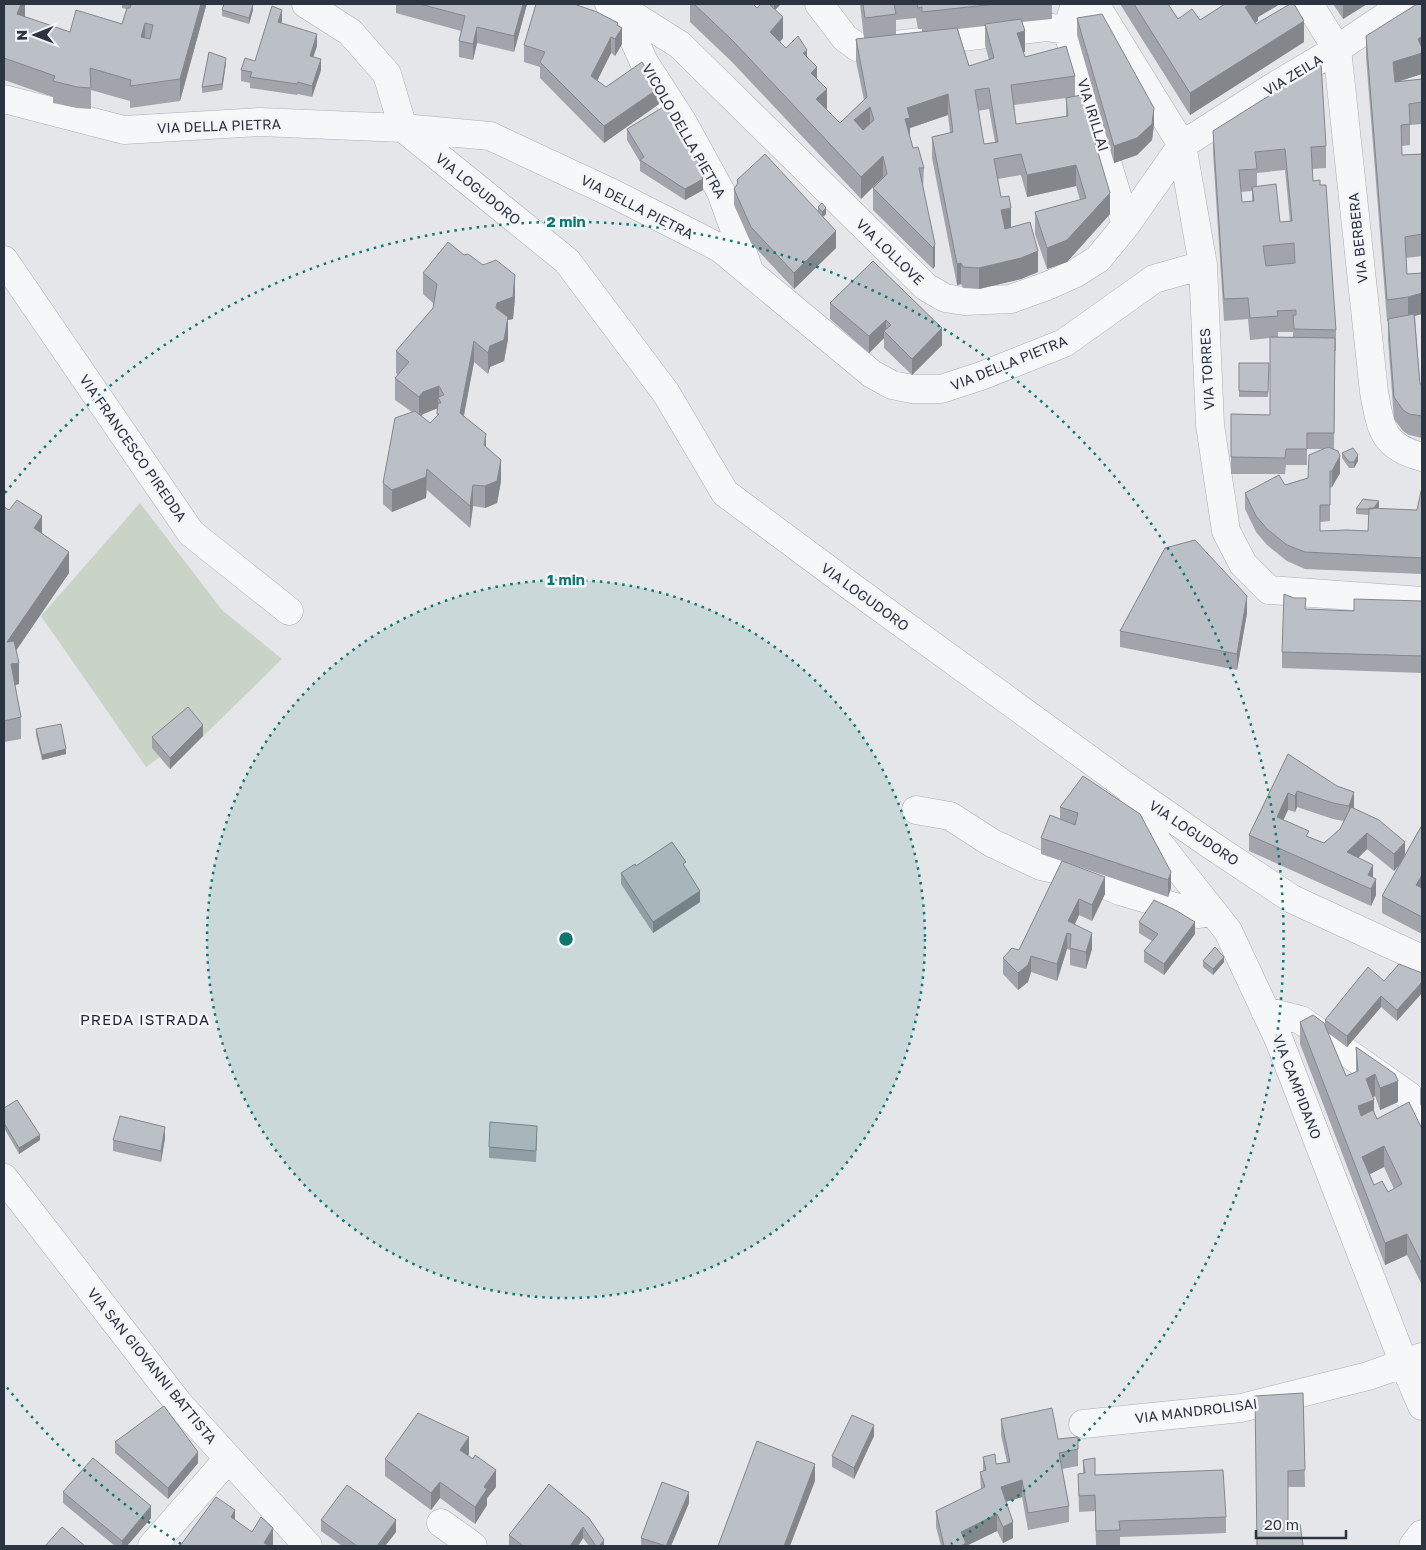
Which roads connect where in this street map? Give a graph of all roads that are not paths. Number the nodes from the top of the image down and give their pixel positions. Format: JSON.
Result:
{"nodes":[{"id":1,"x":306,"y":4,"type":"edge"},
{"id":2,"x":609,"y":4,"type":"edge"},
{"id":3,"x":818,"y":4,"type":"edge"},
{"id":4,"x":1075,"y":4,"type":"edge"},
{"id":5,"x":1095,"y":4,"type":"edge"},
{"id":6,"x":1309,"y":4,"type":"edge"},
{"id":7,"x":1404,"y":4,"type":"edge"},
{"id":8,"x":634,"y":16,"type":"junction"},
{"id":9,"x":1067,"y":30,"type":"junction"},
{"id":10,"x":1337,"y":49,"type":"junction"},
{"id":11,"x":4,"y":100,"type":"edge"},
{"id":12,"x":403,"y":128,"type":"junction"},
{"id":13,"x":1182,"y":145,"type":"junction"},
{"id":14,"x":1126,"y":225,"type":"junction"},
{"id":15,"x":4,"y":260,"type":"edge"},
{"id":16,"x":1203,"y":265,"type":"junction"},
{"id":17,"x":751,"y":275,"type":"junction"},
{"id":18,"x":1422,"y":457,"type":"edge"},
{"id":19,"x":1422,"y":601,"type":"edge"},
{"id":20,"x":289,"y":611,"type":"dead end"},
{"id":21,"x":1130,"y":789,"type":"junction"},
{"id":22,"x":916,"y":810,"type":"dead end"},
{"id":23,"x":1213,"y":912,"type":"junction"},
{"id":24,"x":1422,"y":959,"type":"edge"},
{"id":25,"x":1265,"y":1011,"type":"junction"},
{"id":26,"x":1422,"y":1120,"type":"edge"},
{"id":27,"x":4,"y":1178,"type":"edge"},
{"id":28,"x":1413,"y":1361,"type":"edge"},
{"id":29,"x":1422,"y":1406,"type":"edge"},
{"id":30,"x":1083,"y":1424,"type":"dead end"},
{"id":31,"x":228,"y":1459,"type":"junction"},
{"id":32,"x":441,"y":1523,"type":"dead end"},
{"id":33,"x":1422,"y":1534,"type":"edge"},
{"id":34,"x":152,"y":1546,"type":"edge"},
{"id":35,"x":308,"y":1546,"type":"edge"},
{"id":36,"x":473,"y":1546,"type":"edge"},
{"id":37,"x":1413,"y":1546,"type":"edge"}],
"edges":[{"from":1,"to":12,"type":"street"},
{"from":2,"to":8,"type":"street","name":"VIA LOLLOVE"},
{"from":3,"to":9,"type":"street"},
{"from":4,"to":9,"type":"street"},
{"from":5,"to":13,"type":"street","name":"VIA TORRES"},
{"from":6,"to":10,"type":"street","name":"VIA BERBERA"},
{"from":7,"to":10,"type":"street","name":"VIA ZEILA"},
{"from":8,"to":14,"type":"street","name":"VIA LOLLOVE"},
{"from":8,"to":17,"type":"street","name":"VICOLO DELLA PIETRA"},
{"from":9,"to":14,"type":"street","name":"VIA IRILLAI"},
{"from":10,"to":13,"type":"street","name":"VIA ZEILA"},
{"from":10,"to":18,"type":"street","name":"VIA BERBERA"},
{"from":11,"to":12,"type":"street","name":"VIA DELLA PIETRA"},
{"from":12,"to":17,"type":"street","name":"VIA DELLA PIETRA"},
{"from":12,"to":21,"type":"street","name":"VIA LOGUDORO"},
{"from":13,"to":14,"type":"street","name":"VIA LOLLOVE"},
{"from":13,"to":16,"type":"street","name":"VIA TORRES"},
{"from":15,"to":20,"type":"street","name":"VIA FRANCESCO PIREDDA"},
{"from":16,"to":17,"type":"street","name":"VIA DELLA PIETRA"},
{"from":16,"to":19,"type":"street","name":"VIA TORRES"},
{"from":21,"to":23,"type":"street","name":"VIA CAMPIDANO"},
{"from":21,"to":24,"type":"street","name":"VIA LOGUDORO"},
{"from":22,"to":23,"type":"street"},
{"from":23,"to":25,"type":"street","name":"VIA CAMPIDANO"},
{"from":25,"to":26,"type":"street"},
{"from":25,"to":28,"type":"street","name":"VIA CAMPIDANO"},
{"from":27,"to":31,"type":"street","name":"VIA SAN GIOVANNI BATTISTA"},
{"from":28,"to":29,"type":"street","name":"VIA CAMPIDANO"},
{"from":28,"to":30,"type":"street","name":"VIA MANDROLISAI"},
{"from":31,"to":34,"type":"street"},
{"from":31,"to":35,"type":"street","name":"VIA SAN GIOVANNI BATTISTA"},
{"from":32,"to":36,"type":"street"},
{"from":33,"to":37,"type":"street"}]}
